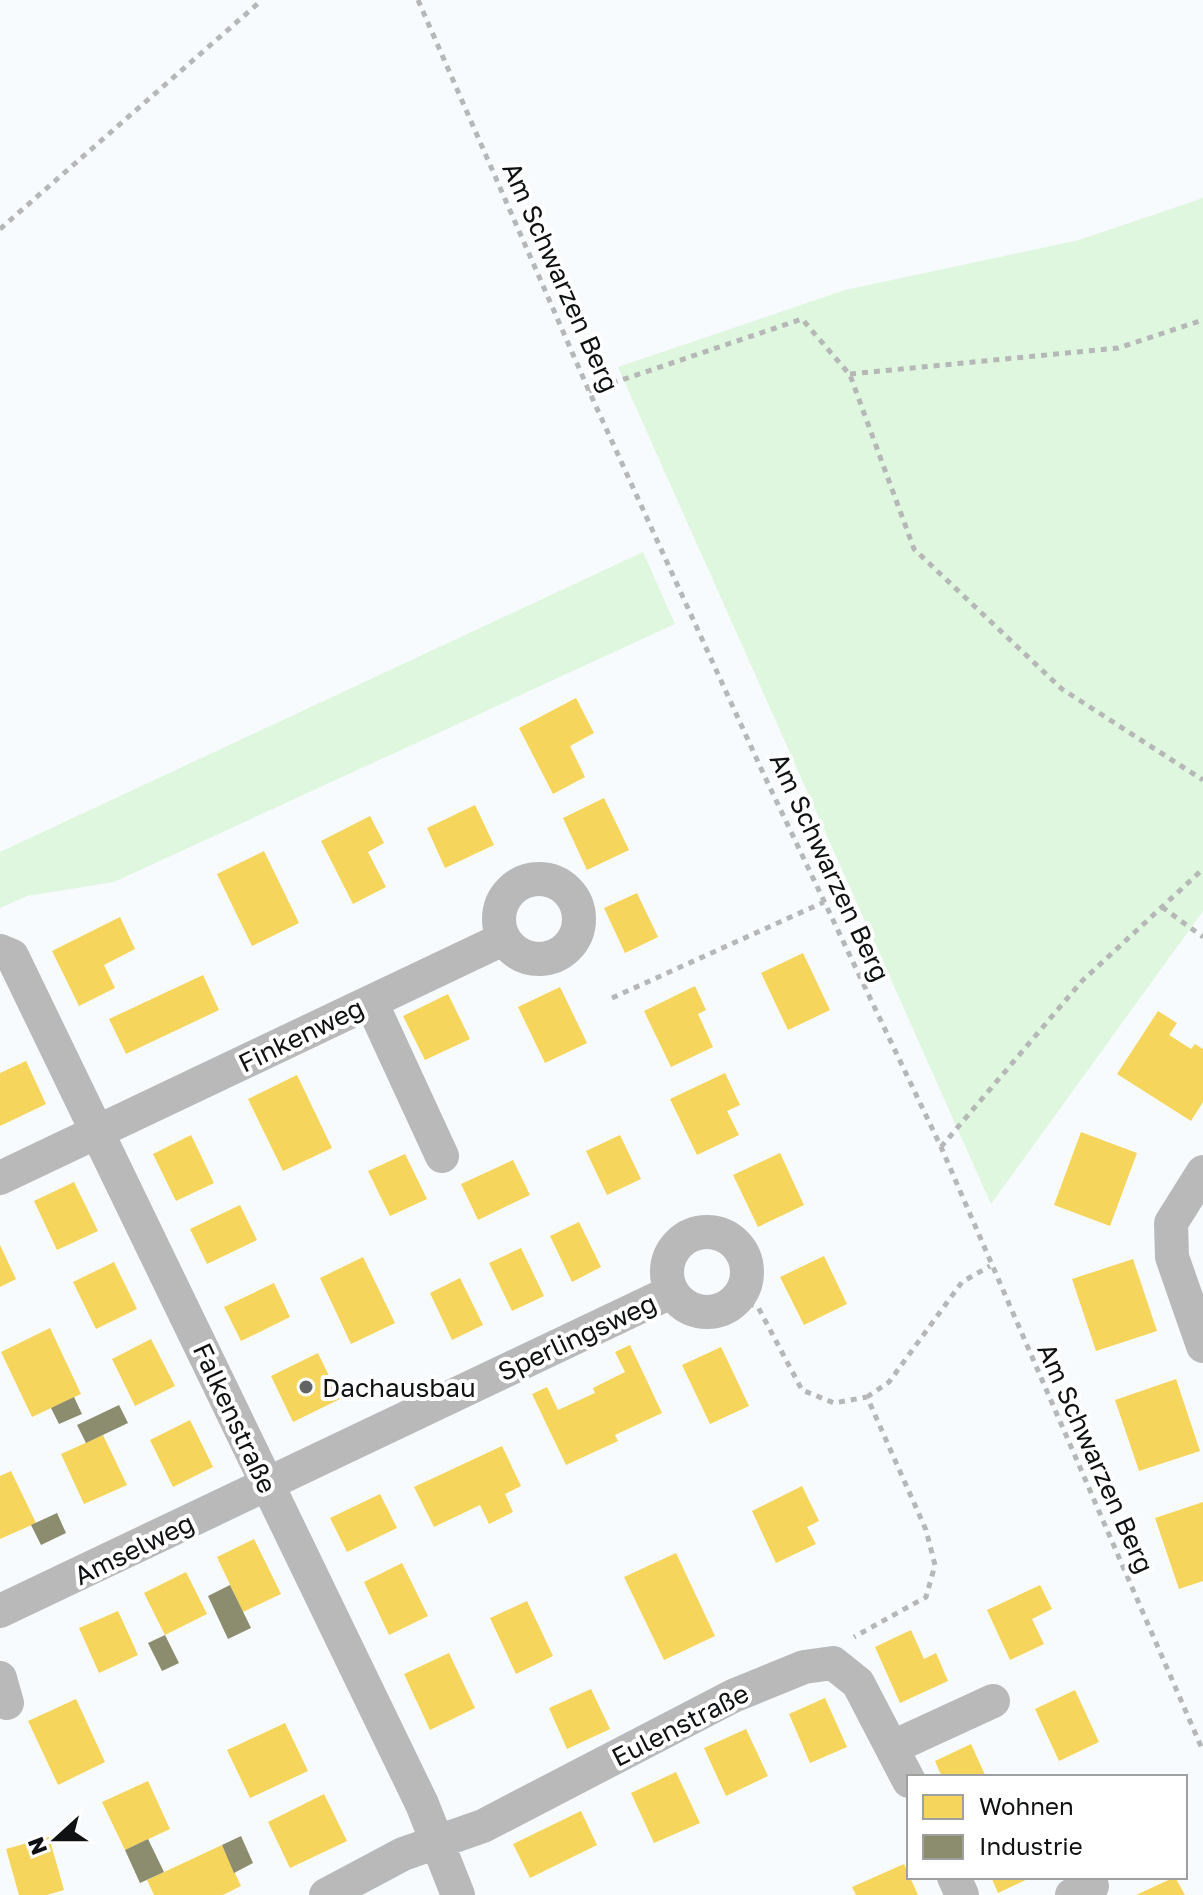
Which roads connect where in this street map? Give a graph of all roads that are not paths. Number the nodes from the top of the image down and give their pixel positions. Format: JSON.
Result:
{"nodes":[{"id":1,"x":503,"y":939,"type":"dead end"},
{"id":2,"x":0,"y":951,"type":"edge"},
{"id":3,"x":371,"y":1002,"type":"junction"},
{"id":4,"x":99,"y":1132,"type":"junction"},
{"id":5,"x":442,"y":1156,"type":"dead end"},
{"id":6,"x":1203,"y":1172,"type":"edge"},
{"id":7,"x":0,"y":1178,"type":"edge"},
{"id":8,"x":671,"y":1292,"type":"junction"},
{"id":9,"x":1203,"y":1346,"type":"edge"},
{"id":10,"x":267,"y":1485,"type":"junction"},
{"id":11,"x":0,"y":1611,"type":"edge"},
{"id":12,"x":993,"y":1701,"type":"dead end"},
{"id":13,"x":893,"y":1747,"type":"junction"},
{"id":14,"x":907,"y":1777,"type":"edge"},
{"id":15,"x":436,"y":1842,"type":"junction"},
{"id":16,"x":326,"y":1895,"type":"edge"},
{"id":17,"x":458,"y":1895,"type":"edge"}],
"edges":[{"from":1,"to":3,"type":"street","name":"Finkenweg"},
{"from":2,"to":4,"type":"street","name":"Falkenstraße"},
{"from":3,"to":4,"type":"street","name":"Finkenweg"},
{"from":3,"to":5,"type":"street"},
{"from":4,"to":7,"type":"street","name":"Finkenweg"},
{"from":4,"to":10,"type":"street","name":"Falkenstraße"},
{"from":6,"to":9,"type":"street"},
{"from":8,"to":8,"type":"street","name":"Sperlingsweg"},
{"from":8,"to":10,"type":"street","name":"Sperlingsweg"},
{"from":10,"to":11,"type":"street","name":"Amselweg"},
{"from":10,"to":15,"type":"street","name":"Falkenstraße"},
{"from":12,"to":13,"type":"street"},
{"from":13,"to":14,"type":"street"},
{"from":13,"to":15,"type":"street","name":"Eulenstraße"},
{"from":15,"to":16,"type":"street","name":"Eulenstraße"},
{"from":15,"to":17,"type":"street","name":"Falkenstraße"}]}
